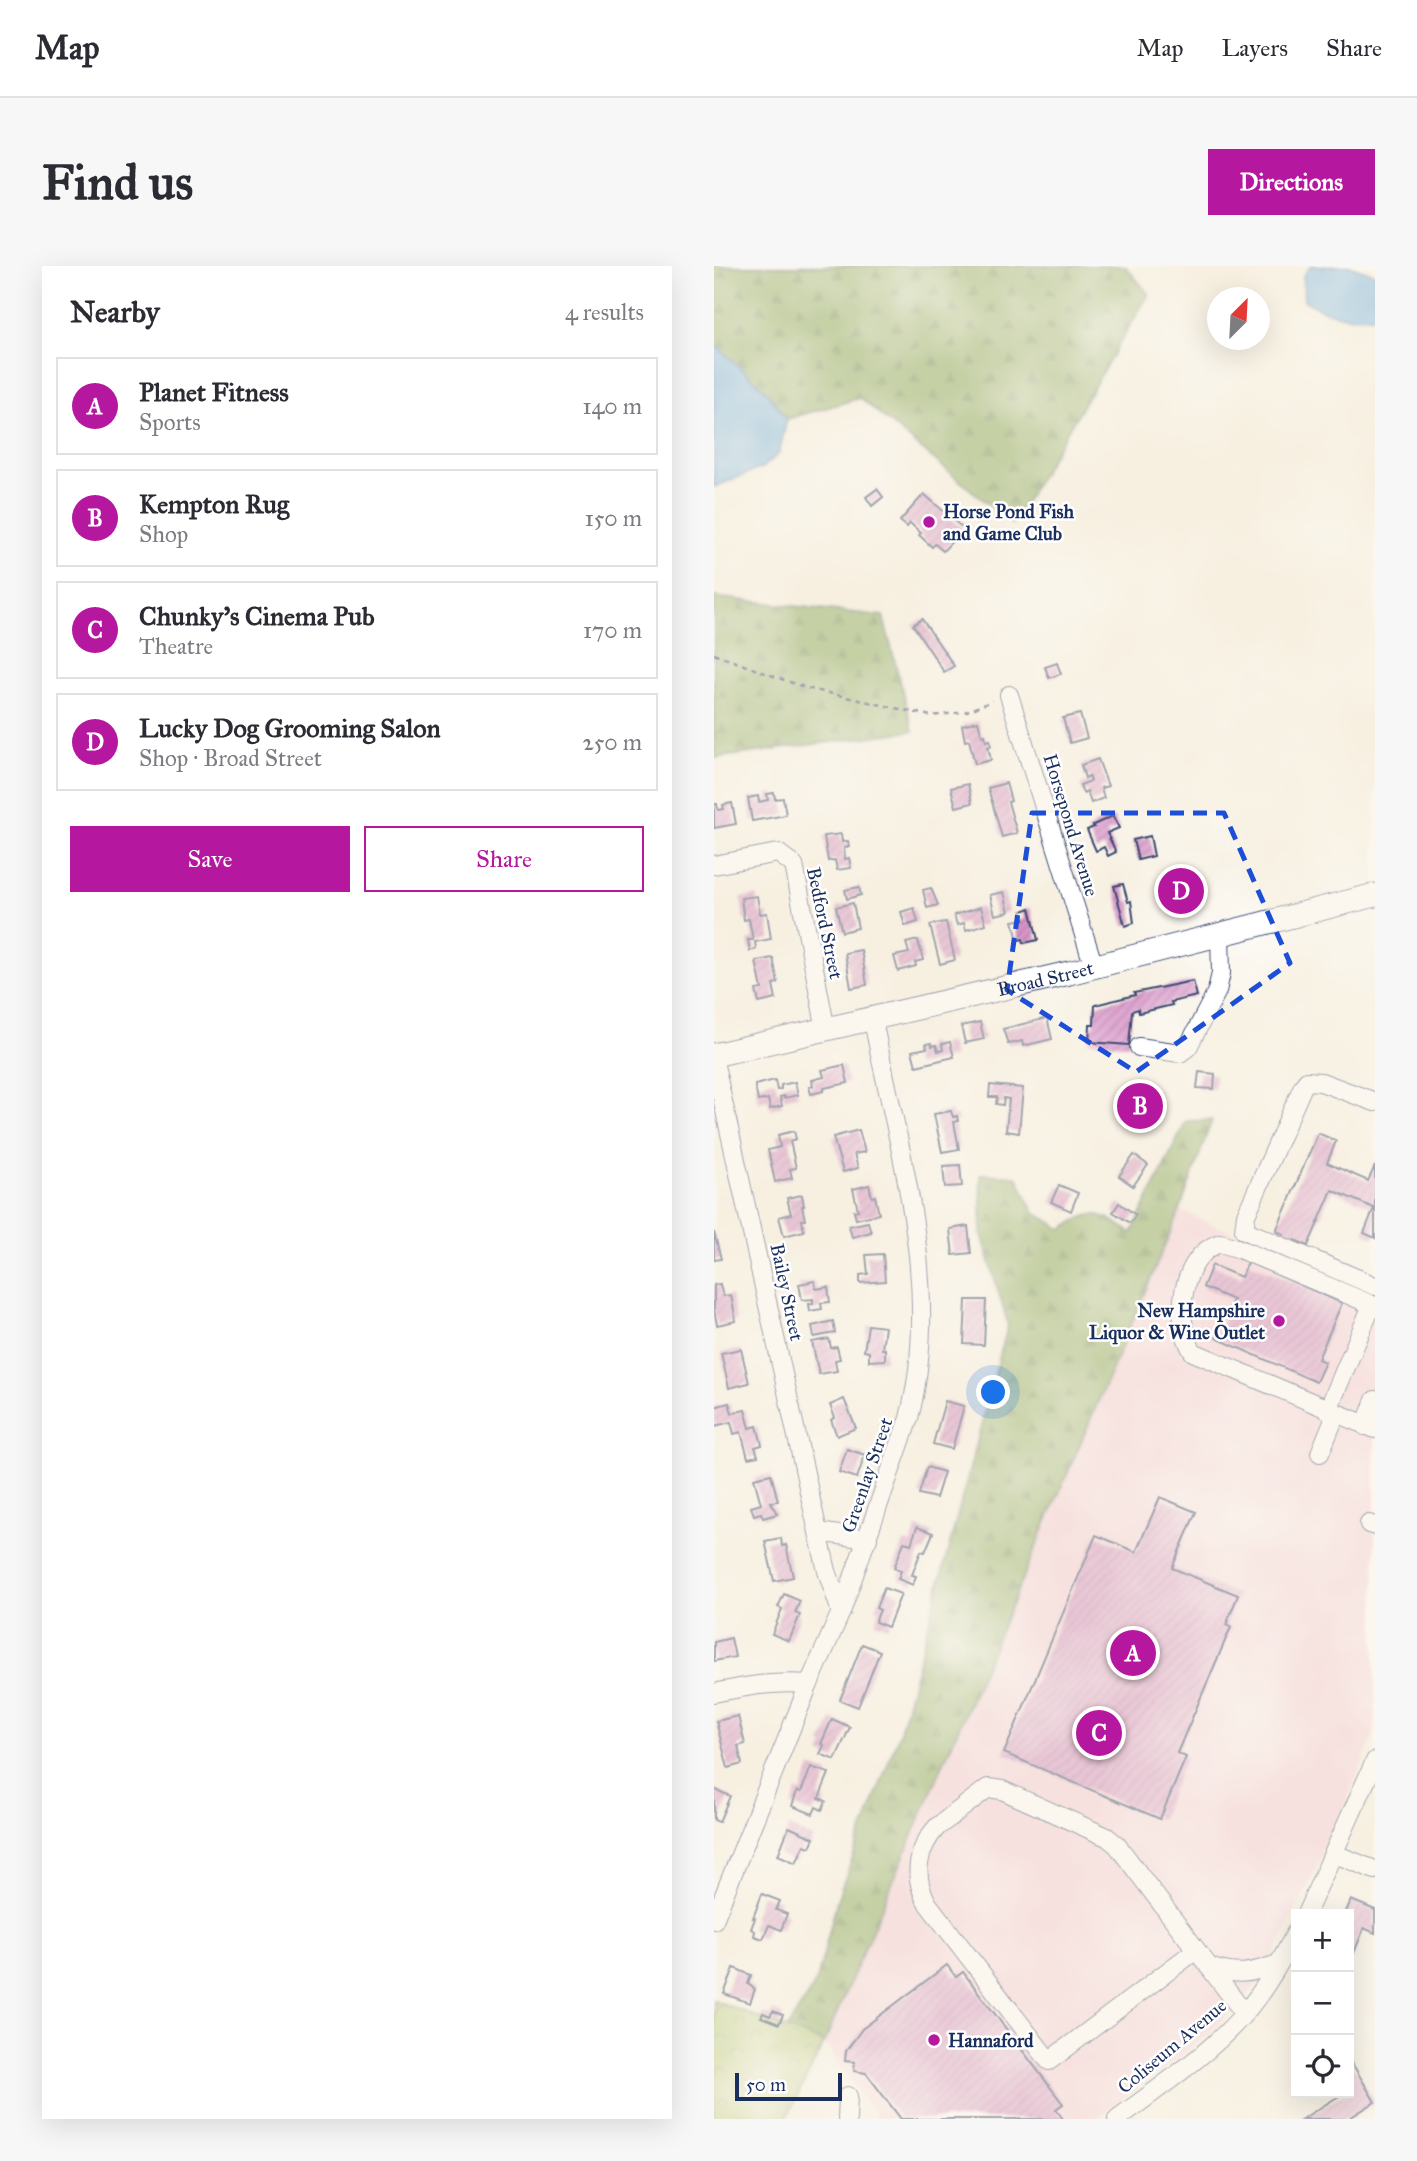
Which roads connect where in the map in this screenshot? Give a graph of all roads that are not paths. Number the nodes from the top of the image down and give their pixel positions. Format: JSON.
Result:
{"nodes":[{"id":1,"x":1009,"y":695,"type":"road end"},
{"id":2,"x":714,"y":864,"type":"edge"},
{"id":3,"x":1375,"y":895,"type":"edge"},
{"id":4,"x":1220,"y":934,"type":"junction"},
{"id":5,"x":1094,"y":967,"type":"junction"},
{"id":6,"x":873,"y":1020,"type":"junction"},
{"id":7,"x":826,"y":1030,"type":"junction"},
{"id":8,"x":1139,"y":1047,"type":"dead end"},
{"id":9,"x":714,"y":1055,"type":"edge"},
{"id":10,"x":714,"y":1060,"type":"edge"},
{"id":11,"x":1375,"y":1102,"type":"edge"},
{"id":12,"x":1244,"y":1230,"type":"junction"},
{"id":13,"x":1237,"y":1248,"type":"junction"},
{"id":14,"x":1375,"y":1286,"type":"edge"},
{"id":15,"x":1373,"y":1306,"type":"edge"},
{"id":16,"x":1375,"y":1400,"type":"edge"},
{"id":17,"x":1332,"y":1412,"type":"junction"},
{"id":18,"x":1370,"y":1427,"type":"edge"},
{"id":19,"x":1320,"y":1453,"type":"dead end"},
{"id":20,"x":818,"y":1532,"type":"junction"},
{"id":21,"x":868,"y":1539,"type":"junction"},
{"id":22,"x":841,"y":1612,"type":"junction"},
{"id":23,"x":809,"y":1685,"type":"junction"},
{"id":24,"x":714,"y":1693,"type":"edge"},
{"id":25,"x":1374,"y":1767,"type":"edge"},
{"id":26,"x":1335,"y":1854,"type":"junction"},
{"id":27,"x":1375,"y":1870,"type":"edge"},
{"id":28,"x":1308,"y":1909,"type":"edge"},
{"id":29,"x":714,"y":1920,"type":"edge"},
{"id":30,"x":1291,"y":1941,"type":"edge"},
{"id":31,"x":1196,"y":1950,"type":"junction"},
{"id":32,"x":1278,"y":1964,"type":"junction"},
{"id":33,"x":1209,"y":1966,"type":"junction"},
{"id":34,"x":1244,"y":2013,"type":"junction"},
{"id":35,"x":848,"y":2096,"type":"dead end"},
{"id":36,"x":847,"y":2119,"type":"edge"},
{"id":37,"x":1117,"y":2119,"type":"edge"}],
"edges":[{"from":1,"to":5,"type":"street","name":"Horsepond Avenue"},
{"from":2,"to":7,"type":"street","name":"Bedford Street"},
{"from":3,"to":4,"type":"main road","name":"Broad Street"},
{"from":4,"to":5,"type":"main road","name":"Broad Street"},
{"from":4,"to":8,"type":"street"},
{"from":5,"to":6,"type":"main road","name":"Broad Street"},
{"from":6,"to":7,"type":"main road","name":"Broad Street"},
{"from":6,"to":21,"type":"street","name":"Greenlay Street"},
{"from":7,"to":9,"type":"main road","name":"Broad Street"},
{"from":10,"to":20,"type":"street","name":"Bailey Street"},
{"from":11,"to":12,"type":"street"},
{"from":12,"to":13,"type":"street"},
{"from":12,"to":14,"type":"street"},
{"from":13,"to":15,"type":"street"},
{"from":13,"to":17,"type":"street"},
{"from":15,"to":17,"type":"street"},
{"from":16,"to":18,"type":"street"},
{"from":17,"to":18,"type":"street"},
{"from":17,"to":19,"type":"street"},
{"from":20,"to":21,"type":"street"},
{"from":20,"to":22,"type":"street","name":"Bailey Street"},
{"from":21,"to":22,"type":"street","name":"Greenlay Street"},
{"from":22,"to":23,"type":"street","name":"Greenlay Street"},
{"from":23,"to":24,"type":"street"},
{"from":23,"to":29,"type":"street","name":"Greenlay Street"},
{"from":25,"to":26,"type":"street"},
{"from":26,"to":27,"type":"street"},
{"from":26,"to":28,"type":"street"},
{"from":30,"to":32,"type":"street","name":"Coliseum Avenue"},
{"from":31,"to":31,"type":"street"},
{"from":31,"to":33,"type":"street"},
{"from":32,"to":33,"type":"street"},
{"from":32,"to":34,"type":"street","name":"Coliseum Avenue"},
{"from":33,"to":34,"type":"street"},
{"from":34,"to":37,"type":"street","name":"Coliseum Avenue"},
{"from":35,"to":36,"type":"street"}]}
